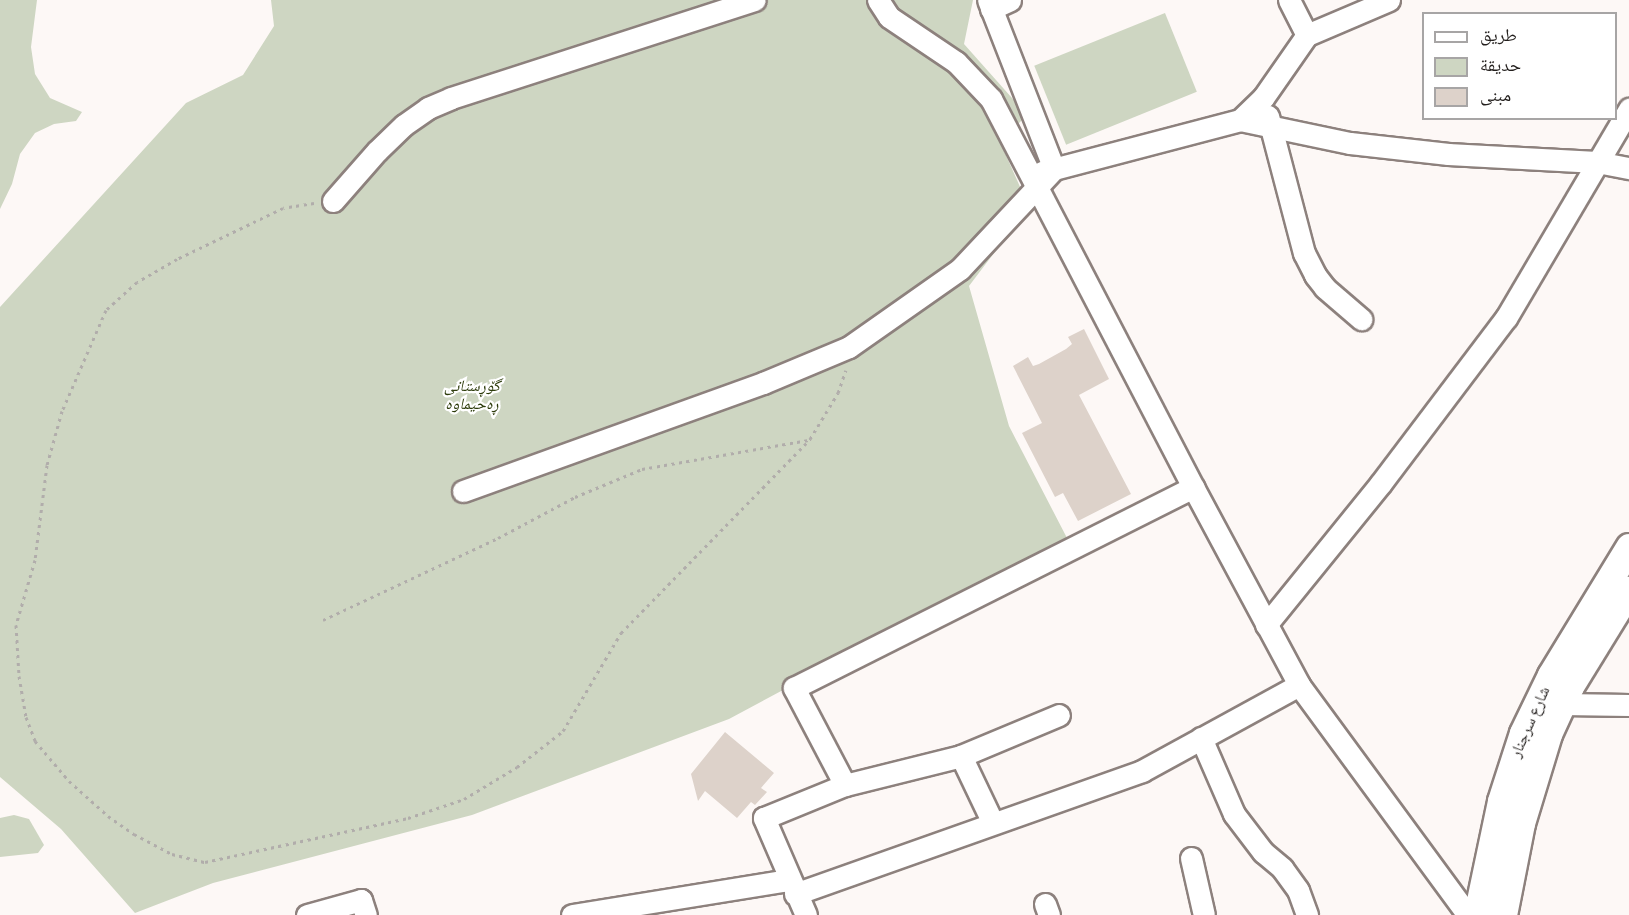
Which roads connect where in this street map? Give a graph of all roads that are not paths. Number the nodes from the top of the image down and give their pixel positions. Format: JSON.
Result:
{"nodes":[{"id":1,"x":755,"y":0,"type":"edge"},
{"id":2,"x":878,"y":0,"type":"edge"},
{"id":3,"x":1289,"y":0,"type":"edge"},
{"id":4,"x":1389,"y":0,"type":"edge"},
{"id":5,"x":996,"y":3,"type":"edge"},
{"id":6,"x":1307,"y":34,"type":"junction"},
{"id":7,"x":1263,"y":98,"type":"junction"},
{"id":8,"x":1629,"y":109,"type":"edge"},
{"id":9,"x":1240,"y":120,"type":"junction"},
{"id":10,"x":1270,"y":128,"type":"junction"},
{"id":11,"x":1597,"y":162,"type":"junction"},
{"id":12,"x":1629,"y":168,"type":"edge"},
{"id":13,"x":1054,"y":169,"type":"junction"},
{"id":14,"x":1035,"y":179,"type":"junction"},
{"id":15,"x":333,"y":201,"type":"road end"},
{"id":16,"x":1361,"y":319,"type":"dead end"},
{"id":17,"x":1193,"y":487,"type":"junction"},
{"id":18,"x":463,"y":491,"type":"dead end"},
{"id":19,"x":1629,"y":547,"type":"edge"},
{"id":20,"x":1629,"y":590,"type":"edge"},
{"id":21,"x":1266,"y":624,"type":"junction"},
{"id":22,"x":1299,"y":684,"type":"junction"},
{"id":23,"x":1562,"y":704,"type":"junction"},
{"id":24,"x":1629,"y":705,"type":"edge"},
{"id":25,"x":1059,"y":715,"type":"dead end"},
{"id":26,"x":1200,"y":738,"type":"junction"},
{"id":27,"x":961,"y":756,"type":"junction"},
{"id":28,"x":844,"y":785,"type":"junction"},
{"id":29,"x":993,"y":823,"type":"junction"},
{"id":30,"x":1191,"y":858,"type":"dead end"},
{"id":31,"x":792,"y":887,"type":"junction"},
{"id":32,"x":307,"y":915,"type":"edge"},
{"id":33,"x":366,"y":915,"type":"edge"},
{"id":34,"x":572,"y":915,"type":"edge"},
{"id":35,"x":806,"y":915,"type":"edge"},
{"id":36,"x":1204,"y":915,"type":"edge"},
{"id":37,"x":1307,"y":915,"type":"edge"},
{"id":38,"x":1468,"y":915,"type":"edge"},
{"id":39,"x":1477,"y":915,"type":"edge"},
{"id":40,"x":1503,"y":915,"type":"edge"}],
"edges":[{"from":1,"to":15,"type":"street"},
{"from":2,"to":14,"type":"street"},
{"from":3,"to":6,"type":"street"},
{"from":4,"to":6,"type":"street"},
{"from":5,"to":13,"type":"street"},
{"from":6,"to":7,"type":"street"},
{"from":7,"to":9,"type":"street"},
{"from":7,"to":10,"type":"street"},
{"from":8,"to":11,"type":"street"},
{"from":9,"to":10,"type":"street"},
{"from":9,"to":13,"type":"street"},
{"from":10,"to":11,"type":"street"},
{"from":10,"to":16,"type":"street"},
{"from":11,"to":12,"type":"street"},
{"from":11,"to":21,"type":"street"},
{"from":13,"to":14,"type":"street"},
{"from":14,"to":17,"type":"street"},
{"from":14,"to":18,"type":"street"},
{"from":17,"to":21,"type":"street"},
{"from":17,"to":28,"type":"street"},
{"from":19,"to":39,"type":"street","name":"شارع سرجنار"},
{"from":20,"to":23,"type":"street","name":"شارع سرجنار"},
{"from":21,"to":22,"type":"street"},
{"from":22,"to":26,"type":"street"},
{"from":22,"to":38,"type":"street"},
{"from":23,"to":24,"type":"street"},
{"from":23,"to":40,"type":"street","name":"شارع سرجنار"},
{"from":25,"to":27,"type":"street"},
{"from":26,"to":29,"type":"street"},
{"from":26,"to":37,"type":"street"},
{"from":27,"to":28,"type":"street"},
{"from":27,"to":29,"type":"street"},
{"from":28,"to":31,"type":"street"},
{"from":29,"to":31,"type":"street"},
{"from":30,"to":36,"type":"street"},
{"from":31,"to":34,"type":"street"},
{"from":31,"to":35,"type":"street"},
{"from":32,"to":33,"type":"street"}]}
